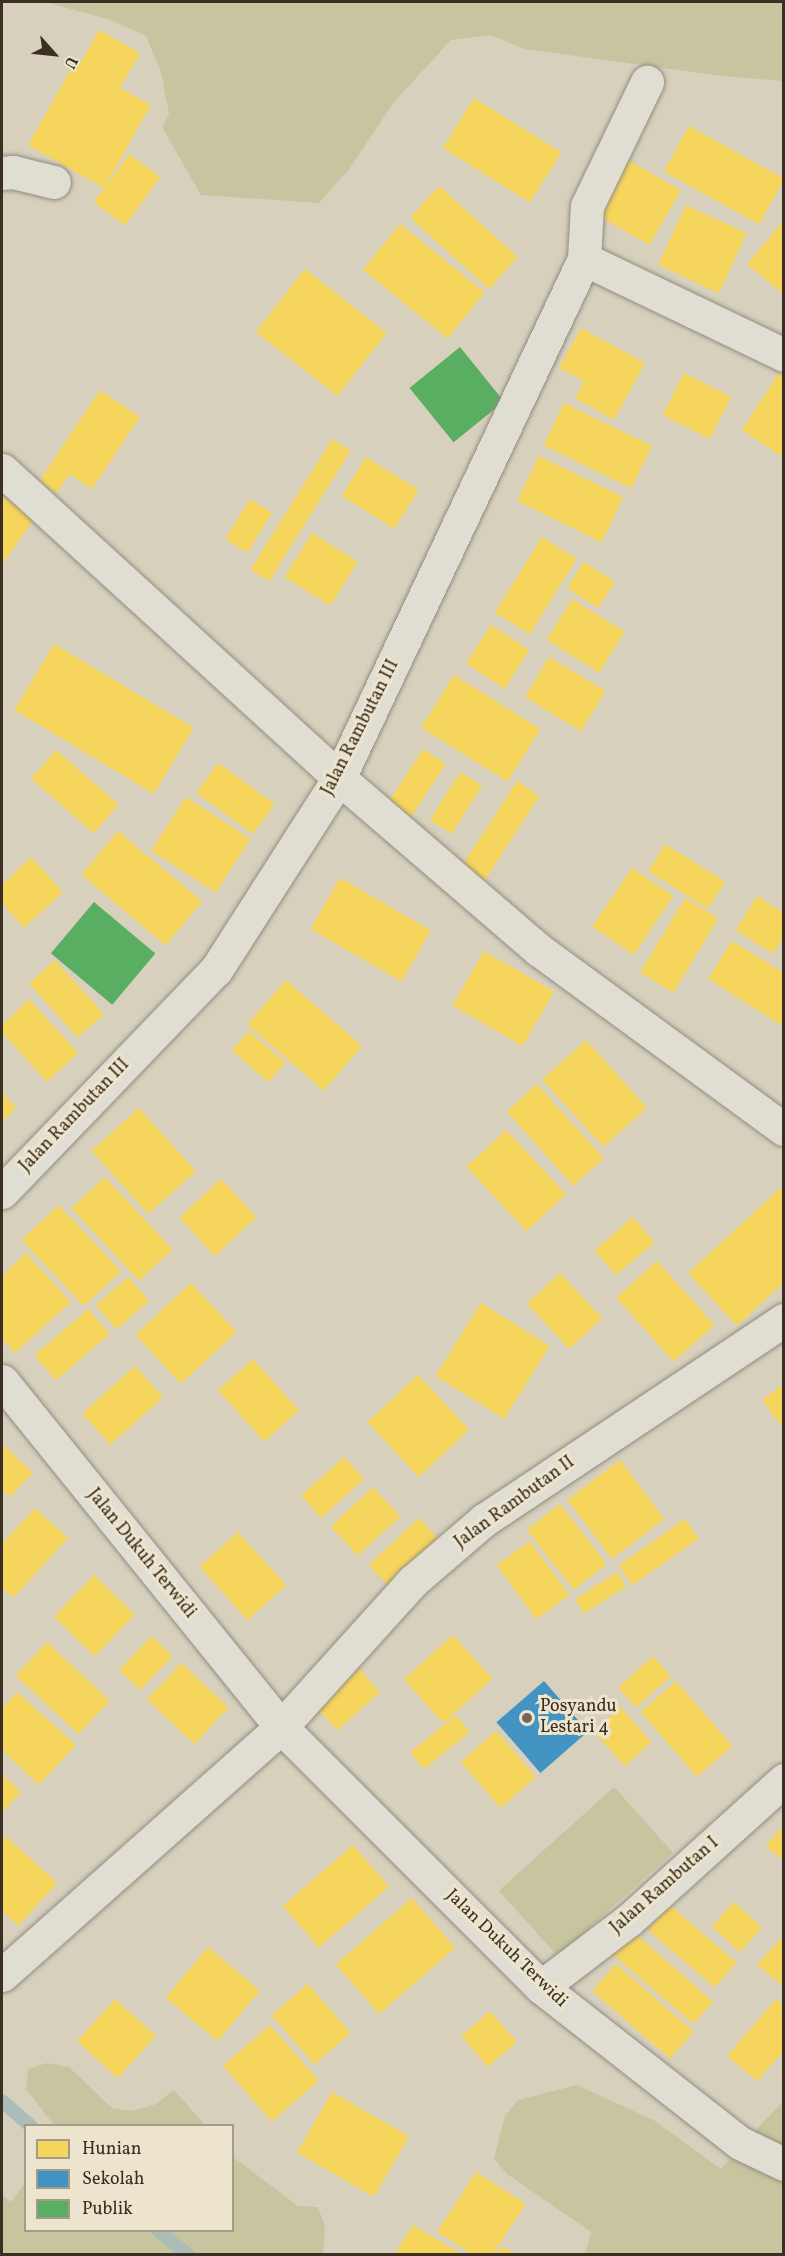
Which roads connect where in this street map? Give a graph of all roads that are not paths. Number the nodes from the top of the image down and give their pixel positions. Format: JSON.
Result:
{"nodes":[{"id":1,"x":647,"y":82,"type":"dead end"},
{"id":2,"x":2,"y":173,"type":"edge"},
{"id":3,"x":54,"y":182,"type":"dead end"},
{"id":4,"x":585,"y":259,"type":"junction"},
{"id":5,"x":783,"y":355,"type":"edge"},
{"id":6,"x":2,"y":470,"type":"edge"},
{"id":7,"x":339,"y":778,"type":"junction"},
{"id":8,"x":783,"y":1129,"type":"edge"},
{"id":9,"x":2,"y":1192,"type":"edge"},
{"id":10,"x":783,"y":1320,"type":"edge"},
{"id":11,"x":2,"y":1381,"type":"edge"},
{"id":12,"x":281,"y":1727,"type":"junction"},
{"id":13,"x":783,"y":1780,"type":"edge"},
{"id":14,"x":2,"y":1975,"type":"edge"},
{"id":15,"x":542,"y":1987,"type":"junction"},
{"id":16,"x":783,"y":2164,"type":"edge"}],
"edges":[{"from":1,"to":4,"type":"street"},
{"from":2,"to":3,"type":"street"},
{"from":4,"to":5,"type":"street"},
{"from":4,"to":7,"type":"street","name":"Jalan Rambutan III"},
{"from":6,"to":7,"type":"street"},
{"from":7,"to":8,"type":"street"},
{"from":7,"to":9,"type":"street","name":"Jalan Rambutan III"},
{"from":10,"to":12,"type":"street","name":"Jalan Rambutan II"},
{"from":11,"to":12,"type":"street","name":"Jalan Dukuh Terwidi"},
{"from":12,"to":14,"type":"street"},
{"from":12,"to":15,"type":"street","name":"Jalan Dukuh Terwidi"},
{"from":13,"to":15,"type":"street","name":"Jalan Rambutan I"},
{"from":15,"to":16,"type":"street","name":"Jalan Dukuh Terwidi"}]}
